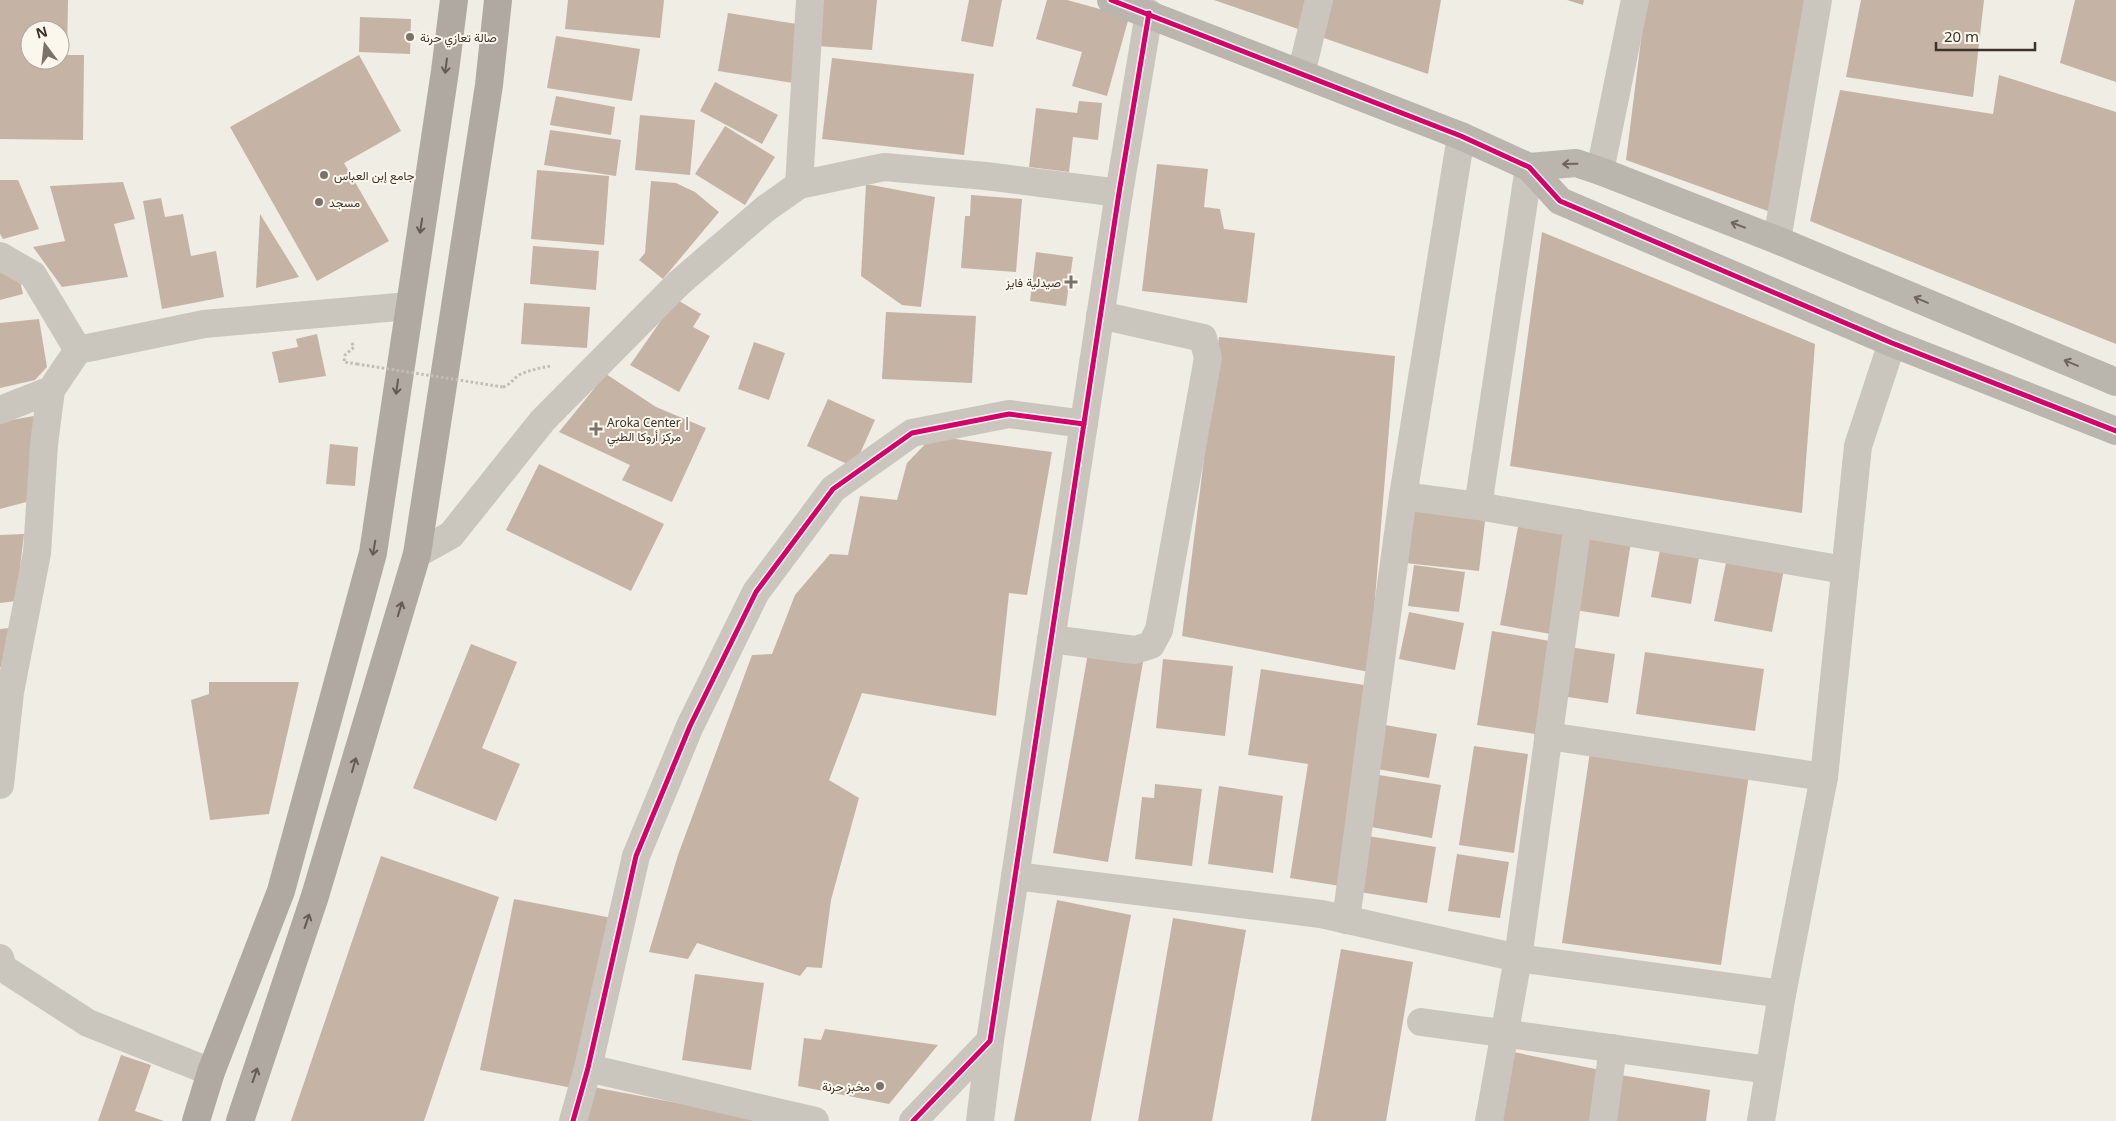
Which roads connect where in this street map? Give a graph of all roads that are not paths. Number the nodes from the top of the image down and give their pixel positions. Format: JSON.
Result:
{"nodes":[{"id":1,"x":454,"y":0,"type":"edge"},
{"id":2,"x":498,"y":0,"type":"edge"},
{"id":3,"x":810,"y":0,"type":"edge"},
{"id":4,"x":1111,"y":0,"type":"edge"},
{"id":5,"x":1319,"y":0,"type":"edge"},
{"id":6,"x":1635,"y":0,"type":"edge"},
{"id":7,"x":1818,"y":0,"type":"edge"},
{"id":8,"x":1149,"y":13,"type":"junction"},
{"id":9,"x":1301,"y":74,"type":"junction"},
{"id":10,"x":1461,"y":136,"type":"junction"},
{"id":11,"x":1529,"y":167,"type":"junction"},
{"id":12,"x":1600,"y":171,"type":"junction"},
{"id":13,"x":799,"y":185,"type":"junction"},
{"id":14,"x":1119,"y":193,"type":"junction"},
{"id":15,"x":1776,"y":240,"type":"junction"},
{"id":16,"x":0,"y":256,"type":"edge"},
{"id":17,"x":409,"y":306,"type":"junction"},
{"id":18,"x":1100,"y":315,"type":"junction"},
{"id":19,"x":1892,"y":343,"type":"junction"},
{"id":20,"x":78,"y":350,"type":"junction"},
{"id":21,"x":2116,"y":382,"type":"edge"},
{"id":22,"x":51,"y":390,"type":"junction"},
{"id":23,"x":0,"y":410,"type":"edge"},
{"id":24,"x":1084,"y":424,"type":"junction"},
{"id":25,"x":2116,"y":431,"type":"edge"},
{"id":26,"x":1403,"y":496,"type":"junction"},
{"id":27,"x":1478,"y":506,"type":"junction"},
{"id":28,"x":1578,"y":523,"type":"junction"},
{"id":29,"x":417,"y":554,"type":"junction"},
{"id":30,"x":1844,"y":570,"type":"junction"},
{"id":31,"x":1051,"y":639,"type":"junction"},
{"id":32,"x":1548,"y":736,"type":"junction"},
{"id":33,"x":1824,"y":777,"type":"junction"},
{"id":34,"x":0,"y":778,"type":"edge"},
{"id":35,"x":1015,"y":876,"type":"junction"},
{"id":36,"x":1346,"y":920,"type":"junction"},
{"id":37,"x":0,"y":958,"type":"edge"},
{"id":38,"x":1518,"y":958,"type":"junction"},
{"id":39,"x":1782,"y":994,"type":"junction"},
{"id":40,"x":1421,"y":1022,"type":"dead end"},
{"id":41,"x":1505,"y":1034,"type":"junction"},
{"id":42,"x":990,"y":1041,"type":"junction"},
{"id":43,"x":1613,"y":1048,"type":"junction"},
{"id":44,"x":588,"y":1068,"type":"junction"},
{"id":45,"x":1769,"y":1070,"type":"junction"},
{"id":46,"x":211,"y":1072,"type":"junction"},
{"id":47,"x":196,"y":1121,"type":"edge"},
{"id":48,"x":240,"y":1121,"type":"edge"},
{"id":49,"x":573,"y":1121,"type":"edge"},
{"id":50,"x":815,"y":1121,"type":"edge"},
{"id":51,"x":913,"y":1121,"type":"edge"},
{"id":52,"x":980,"y":1121,"type":"edge"},
{"id":53,"x":1489,"y":1121,"type":"edge"},
{"id":54,"x":1603,"y":1121,"type":"edge"},
{"id":55,"x":1761,"y":1121,"type":"edge"}],
"edges":[{"from":1,"to":17,"type":"main road","one_way":true},
{"from":2,"to":29,"type":"main road"},
{"from":3,"to":13,"type":"street"},
{"from":4,"to":8,"type":"street"},
{"from":5,"to":9,"type":"street"},
{"from":6,"to":12,"type":"street"},
{"from":7,"to":15,"type":"street"},
{"from":8,"to":9,"type":"street"},
{"from":8,"to":14,"type":"street"},
{"from":9,"to":10,"type":"street"},
{"from":10,"to":11,"type":"street"},
{"from":10,"to":26,"type":"street"},
{"from":12,"to":11,"type":"street","one_way":true},
{"from":11,"to":19,"type":"street"},
{"from":11,"to":27,"type":"street"},
{"from":15,"to":12,"type":"street","one_way":true},
{"from":13,"to":14,"type":"street"},
{"from":13,"to":29,"type":"street"},
{"from":14,"to":18,"type":"street"},
{"from":21,"to":15,"type":"street","one_way":true},
{"from":16,"to":20,"type":"street"},
{"from":17,"to":20,"type":"street"},
{"from":17,"to":46,"type":"main road","one_way":true},
{"from":18,"to":24,"type":"street"},
{"from":18,"to":31,"type":"street"},
{"from":19,"to":25,"type":"street"},
{"from":19,"to":30,"type":"street"},
{"from":20,"to":22,"type":"street"},
{"from":22,"to":23,"type":"street"},
{"from":22,"to":34,"type":"street"},
{"from":24,"to":31,"type":"street"},
{"from":24,"to":44,"type":"street"},
{"from":26,"to":27,"type":"street"},
{"from":26,"to":36,"type":"street"},
{"from":27,"to":28,"type":"street"},
{"from":28,"to":30,"type":"street"},
{"from":28,"to":32,"type":"street"},
{"from":48,"to":29,"type":"main road","one_way":true},
{"from":30,"to":33,"type":"street"},
{"from":31,"to":35,"type":"street"},
{"from":32,"to":33,"type":"street"},
{"from":32,"to":38,"type":"street"},
{"from":33,"to":39,"type":"street"},
{"from":35,"to":36,"type":"street"},
{"from":35,"to":42,"type":"street"},
{"from":36,"to":38,"type":"street"},
{"from":37,"to":46,"type":"street"},
{"from":38,"to":39,"type":"street"},
{"from":38,"to":41,"type":"street"},
{"from":39,"to":45,"type":"street"},
{"from":40,"to":41,"type":"street"},
{"from":41,"to":43,"type":"street"},
{"from":41,"to":53,"type":"street"},
{"from":42,"to":51,"type":"street"},
{"from":42,"to":52,"type":"street"},
{"from":43,"to":45,"type":"street"},
{"from":43,"to":54,"type":"street"},
{"from":44,"to":49,"type":"street"},
{"from":44,"to":50,"type":"street"},
{"from":45,"to":55,"type":"street"},
{"from":46,"to":47,"type":"main road"}]}
